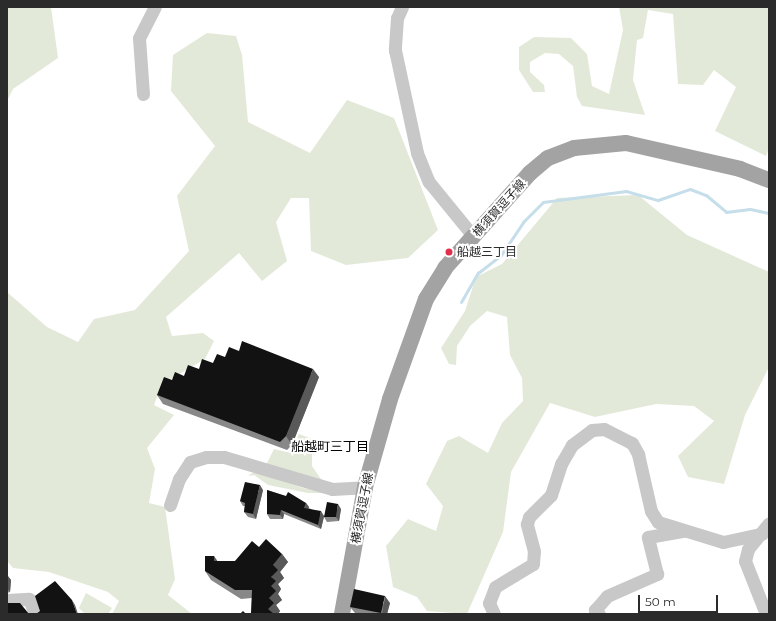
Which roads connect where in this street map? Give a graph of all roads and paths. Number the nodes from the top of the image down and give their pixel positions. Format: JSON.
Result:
{"nodes":[{"id":1,"x":155,"y":7,"type":"edge"},
{"id":2,"x":402,"y":7,"type":"edge"},
{"id":3,"x":143,"y":94,"type":"dead end"},
{"id":4,"x":769,"y":180,"type":"edge"},
{"id":5,"x":473,"y":236,"type":"junction"},
{"id":6,"x":365,"y":487,"type":"junction"},
{"id":7,"x":170,"y":505,"type":"dead end"},
{"id":8,"x":769,"y":523,"type":"edge"},
{"id":9,"x":685,"y":531,"type":"junction"},
{"id":10,"x":762,"y":534,"type":"junction"},
{"id":11,"x":7,"y":600,"type":"edge"},
{"id":12,"x":35,"y":614,"type":"edge"},
{"id":13,"x":342,"y":614,"type":"edge"},
{"id":14,"x":494,"y":614,"type":"edge"},
{"id":15,"x":599,"y":614,"type":"edge"},
{"id":16,"x":766,"y":614,"type":"edge"}],
"edges":[{"from":1,"to":3,"type":"street"},
{"from":2,"to":5,"type":"street"},
{"from":4,"to":5,"type":"main road","name":"横須賀逗子線"},
{"from":5,"to":6,"type":"main road","name":"横須賀逗子線"},
{"from":6,"to":7,"type":"street"},
{"from":6,"to":13,"type":"main road","name":"横須賀逗子線"},
{"from":8,"to":10,"type":"street"},
{"from":9,"to":10,"type":"street"},
{"from":9,"to":14,"type":"street"},
{"from":9,"to":15,"type":"street"},
{"from":10,"to":16,"type":"street"},
{"from":11,"to":12,"type":"street"}]}
